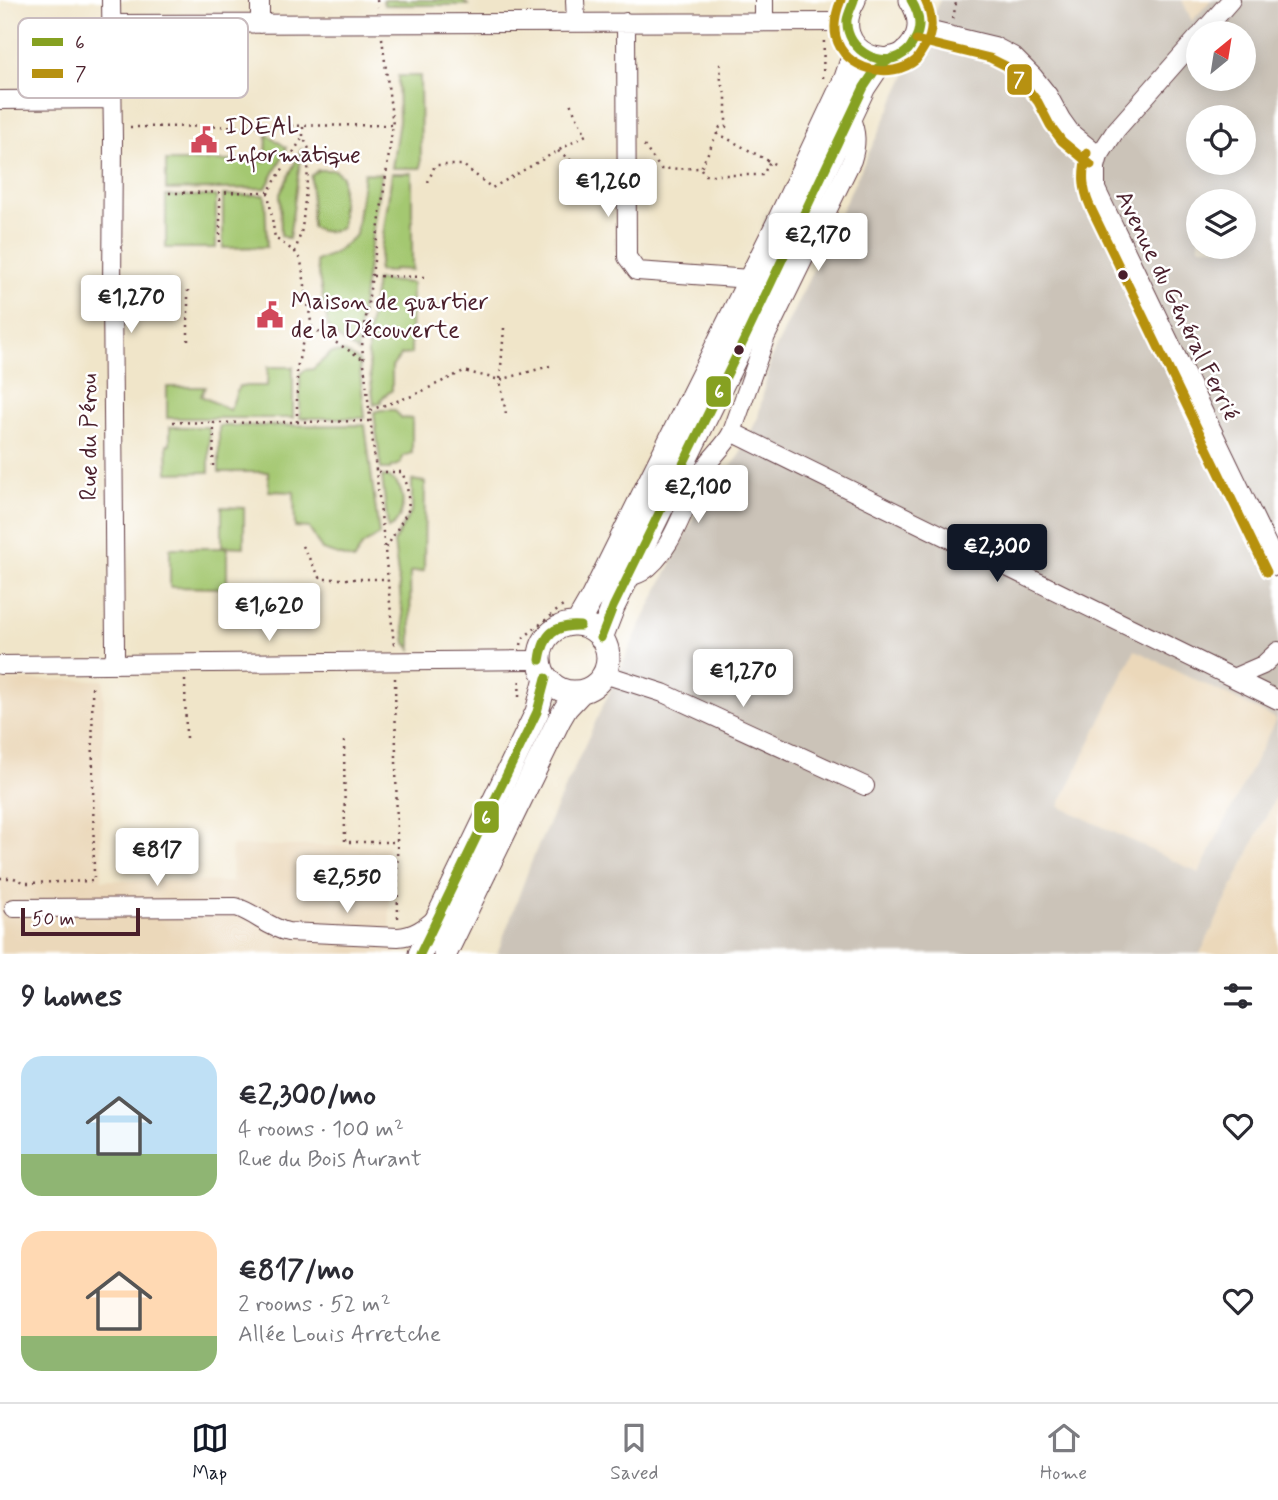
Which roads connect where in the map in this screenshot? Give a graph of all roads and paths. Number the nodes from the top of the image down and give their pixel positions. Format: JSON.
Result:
{"nodes":[{"id":1,"x":111,"y":0,"type":"edge"},
{"id":2,"x":260,"y":0,"type":"edge"},
{"id":3,"x":575,"y":0,"type":"edge"},
{"id":4,"x":764,"y":0,"type":"edge"},
{"id":5,"x":911,"y":0,"type":"edge"},
{"id":6,"x":955,"y":0,"type":"edge"},
{"id":7,"x":1231,"y":0,"type":"edge"},
{"id":8,"x":850,"y":11,"type":"edge"},
{"id":9,"x":111,"y":18,"type":"edge"},
{"id":10,"x":764,"y":21,"type":"junction"},
{"id":11,"x":1212,"y":21,"type":"edge"},
{"id":12,"x":576,"y":22,"type":"junction"},
{"id":13,"x":626,"y":22,"type":"junction"},
{"id":14,"x":380,"y":23,"type":"junction"},
{"id":15,"x":248,"y":24,"type":"edge"},
{"id":16,"x":260,"y":24,"type":"junction"},
{"id":17,"x":953,"y":26,"type":"dead end"},
{"id":18,"x":919,"y":28,"type":"junction"},
{"id":19,"x":856,"y":48,"type":"junction"},
{"id":20,"x":1186,"y":51,"type":"edge"},
{"id":21,"x":892,"y":58,"type":"junction"},
{"id":22,"x":720,"y":62,"type":"dead end"},
{"id":23,"x":112,"y":99,"type":"joint"},
{"id":24,"x":0,"y":100,"type":"edge"},
{"id":25,"x":570,"y":103,"type":"dead end"},
{"id":26,"x":850,"y":117,"type":"junction"},
{"id":27,"x":393,"y":125,"type":"junction"},
{"id":28,"x":303,"y":126,"type":"junction"},
{"id":29,"x":113,"y":127,"type":"junction"},
{"id":30,"x":717,"y":133,"type":"junction"},
{"id":31,"x":303,"y":137,"type":"junction"},
{"id":32,"x":638,"y":137,"type":"dead end"},
{"id":33,"x":558,"y":151,"type":"junction"},
{"id":34,"x":1099,"y":156,"type":"junction"},
{"id":35,"x":770,"y":161,"type":"junction"},
{"id":36,"x":778,"y":166,"type":"dead end"},
{"id":37,"x":701,"y":168,"type":"junction"},
{"id":38,"x":428,"y":182,"type":"dead end"},
{"id":39,"x":610,"y":189,"type":"dead end"},
{"id":40,"x":268,"y":192,"type":"junction"},
{"id":41,"x":169,"y":193,"type":"dead end"},
{"id":42,"x":220,"y":193,"type":"junction"},
{"id":43,"x":220,"y":243,"type":"dead end"},
{"id":44,"x":295,"y":252,"type":"junction"},
{"id":45,"x":372,"y":276,"type":"junction"},
{"id":46,"x":429,"y":277,"type":"dead end"},
{"id":47,"x":750,"y":279,"type":"junction"},
{"id":48,"x":188,"y":290,"type":"dead end"},
{"id":49,"x":312,"y":328,"type":"junction"},
{"id":50,"x":505,"y":328,"type":"dead end"},
{"id":51,"x":188,"y":343,"type":"dead end"},
{"id":52,"x":364,"y":360,"type":"junction"},
{"id":53,"x":553,"y":365,"type":"dead end"},
{"id":54,"x":500,"y":380,"type":"junction"},
{"id":55,"x":370,"y":410,"type":"junction"},
{"id":56,"x":506,"y":414,"type":"dead end"},
{"id":57,"x":371,"y":421,"type":"junction"},
{"id":58,"x":173,"y":422,"type":"dead end"},
{"id":59,"x":297,"y":422,"type":"junction"},
{"id":60,"x":214,"y":423,"type":"junction"},
{"id":61,"x":732,"y":432,"type":"junction"},
{"id":62,"x":214,"y":466,"type":"dead end"},
{"id":63,"x":377,"y":472,"type":"junction"},
{"id":64,"x":302,"y":546,"type":"dead end"},
{"id":65,"x":385,"y":550,"type":"junction"},
{"id":66,"x":1278,"y":567,"type":"edge"},
{"id":67,"x":627,"y":578,"type":"junction"},
{"id":68,"x":388,"y":579,"type":"junction"},
{"id":69,"x":577,"y":624,"type":"junction"},
{"id":70,"x":601,"y":638,"type":"junction"},
{"id":71,"x":1278,"y":651,"type":"edge"},
{"id":72,"x":395,"y":661,"type":"junction"},
{"id":73,"x":185,"y":662,"type":"junction"},
{"id":74,"x":92,"y":663,"type":"junction"},
{"id":75,"x":112,"y":663,"type":"junction"},
{"id":76,"x":0,"y":665,"type":"edge"},
{"id":77,"x":543,"y":669,"type":"junction"},
{"id":78,"x":604,"y":674,"type":"junction"},
{"id":79,"x":1233,"y":678,"type":"junction"},
{"id":80,"x":581,"y":692,"type":"junction"},
{"id":81,"x":1278,"y":700,"type":"edge"},
{"id":82,"x":186,"y":739,"type":"dead end"},
{"id":83,"x":344,"y":741,"type":"dead end"},
{"id":84,"x":865,"y":786,"type":"dead end"},
{"id":85,"x":397,"y":842,"type":"junction"},
{"id":86,"x":0,"y":878,"type":"edge"},
{"id":87,"x":14,"y":908,"type":"dead end"},
{"id":88,"x":408,"y":942,"type":"edge"},
{"id":89,"x":413,"y":954,"type":"edge"},
{"id":90,"x":445,"y":954,"type":"edge"}],
"edges":[{"from":1,"to":9,"type":"street","name":"Rue du Pérou"},
{"from":2,"to":16,"type":"street"},
{"from":3,"to":12,"type":"street"},
{"from":4,"to":10,"type":"street"},
{"from":5,"to":18,"type":"main road"},
{"from":6,"to":17,"type":"path"},
{"from":7,"to":11,"type":"street"},
{"from":8,"to":10,"type":"street"},
{"from":8,"to":19,"type":"main road"},
{"from":10,"to":13,"type":"street"},
{"from":12,"to":13,"type":"street"},
{"from":12,"to":14,"type":"street"},
{"from":13,"to":47,"type":"street"},
{"from":14,"to":16,"type":"street"},
{"from":14,"to":27,"type":"path"},
{"from":15,"to":16,"type":"street"},
{"from":18,"to":21,"type":"main road"},
{"from":18,"to":34,"type":"street"},
{"from":19,"to":21,"type":"main road"},
{"from":19,"to":47,"type":"main road"},
{"from":20,"to":34,"type":"street"},
{"from":21,"to":26,"type":"main road"},
{"from":22,"to":30,"type":"path"},
{"from":23,"to":24,"type":"street"},
{"from":23,"to":29,"type":"street","name":"Rue du Pérou"},
{"from":25,"to":33,"type":"path"},
{"from":26,"to":61,"type":"street"},
{"from":26,"to":67,"type":"main road"},
{"from":27,"to":28,"type":"path"},
{"from":27,"to":45,"type":"path"},
{"from":28,"to":29,"type":"path"},
{"from":28,"to":31,"type":"path"},
{"from":29,"to":75,"type":"street","name":"Rue du Pérou"},
{"from":30,"to":35,"type":"path"},
{"from":30,"to":37,"type":"path"},
{"from":31,"to":40,"type":"path"},
{"from":31,"to":44,"type":"path"},
{"from":32,"to":37,"type":"path"},
{"from":33,"to":38,"type":"path"},
{"from":33,"to":39,"type":"path"},
{"from":34,"to":66,"type":"street","name":"Avenue du Général Ferrié"},
{"from":35,"to":36,"type":"path"},
{"from":35,"to":37,"type":"path"},
{"from":40,"to":42,"type":"path"},
{"from":40,"to":44,"type":"path"},
{"from":41,"to":42,"type":"path"},
{"from":42,"to":43,"type":"path"},
{"from":44,"to":49,"type":"path"},
{"from":45,"to":46,"type":"path"},
{"from":45,"to":52,"type":"path"},
{"from":47,"to":69,"type":"main road"},
{"from":48,"to":51,"type":"path"},
{"from":49,"to":52,"type":"path"},
{"from":49,"to":59,"type":"path"},
{"from":50,"to":54,"type":"path"},
{"from":52,"to":55,"type":"path"},
{"from":53,"to":54,"type":"path"},
{"from":54,"to":55,"type":"path"},
{"from":54,"to":56,"type":"path"},
{"from":55,"to":57,"type":"path"},
{"from":57,"to":59,"type":"path"},
{"from":57,"to":63,"type":"path"},
{"from":58,"to":60,"type":"path"},
{"from":59,"to":60,"type":"path"},
{"from":60,"to":62,"type":"path"},
{"from":61,"to":67,"type":"street"},
{"from":61,"to":79,"type":"street"},
{"from":63,"to":65,"type":"path"},
{"from":63,"to":65,"type":"path"},
{"from":64,"to":68,"type":"path"},
{"from":65,"to":68,"type":"path"},
{"from":67,"to":70,"type":"main road"},
{"from":68,"to":72,"type":"path"},
{"from":69,"to":70,"type":"main road"},
{"from":69,"to":77,"type":"main road"},
{"from":70,"to":78,"type":"main road"},
{"from":71,"to":79,"type":"street"},
{"from":72,"to":73,"type":"street"},
{"from":72,"to":77,"type":"street"},
{"from":72,"to":85,"type":"path"},
{"from":73,"to":75,"type":"street"},
{"from":73,"to":82,"type":"path"},
{"from":74,"to":75,"type":"street"},
{"from":74,"to":76,"type":"street"},
{"from":74,"to":86,"type":"path"},
{"from":77,"to":80,"type":"main road"},
{"from":77,"to":88,"type":"main road"},
{"from":78,"to":80,"type":"main road"},
{"from":78,"to":84,"type":"street"},
{"from":79,"to":81,"type":"street"},
{"from":80,"to":90,"type":"main road"},
{"from":83,"to":85,"type":"path"},
{"from":85,"to":88,"type":"path"},
{"from":87,"to":88,"type":"street"},
{"from":88,"to":89,"type":"street"}]}
